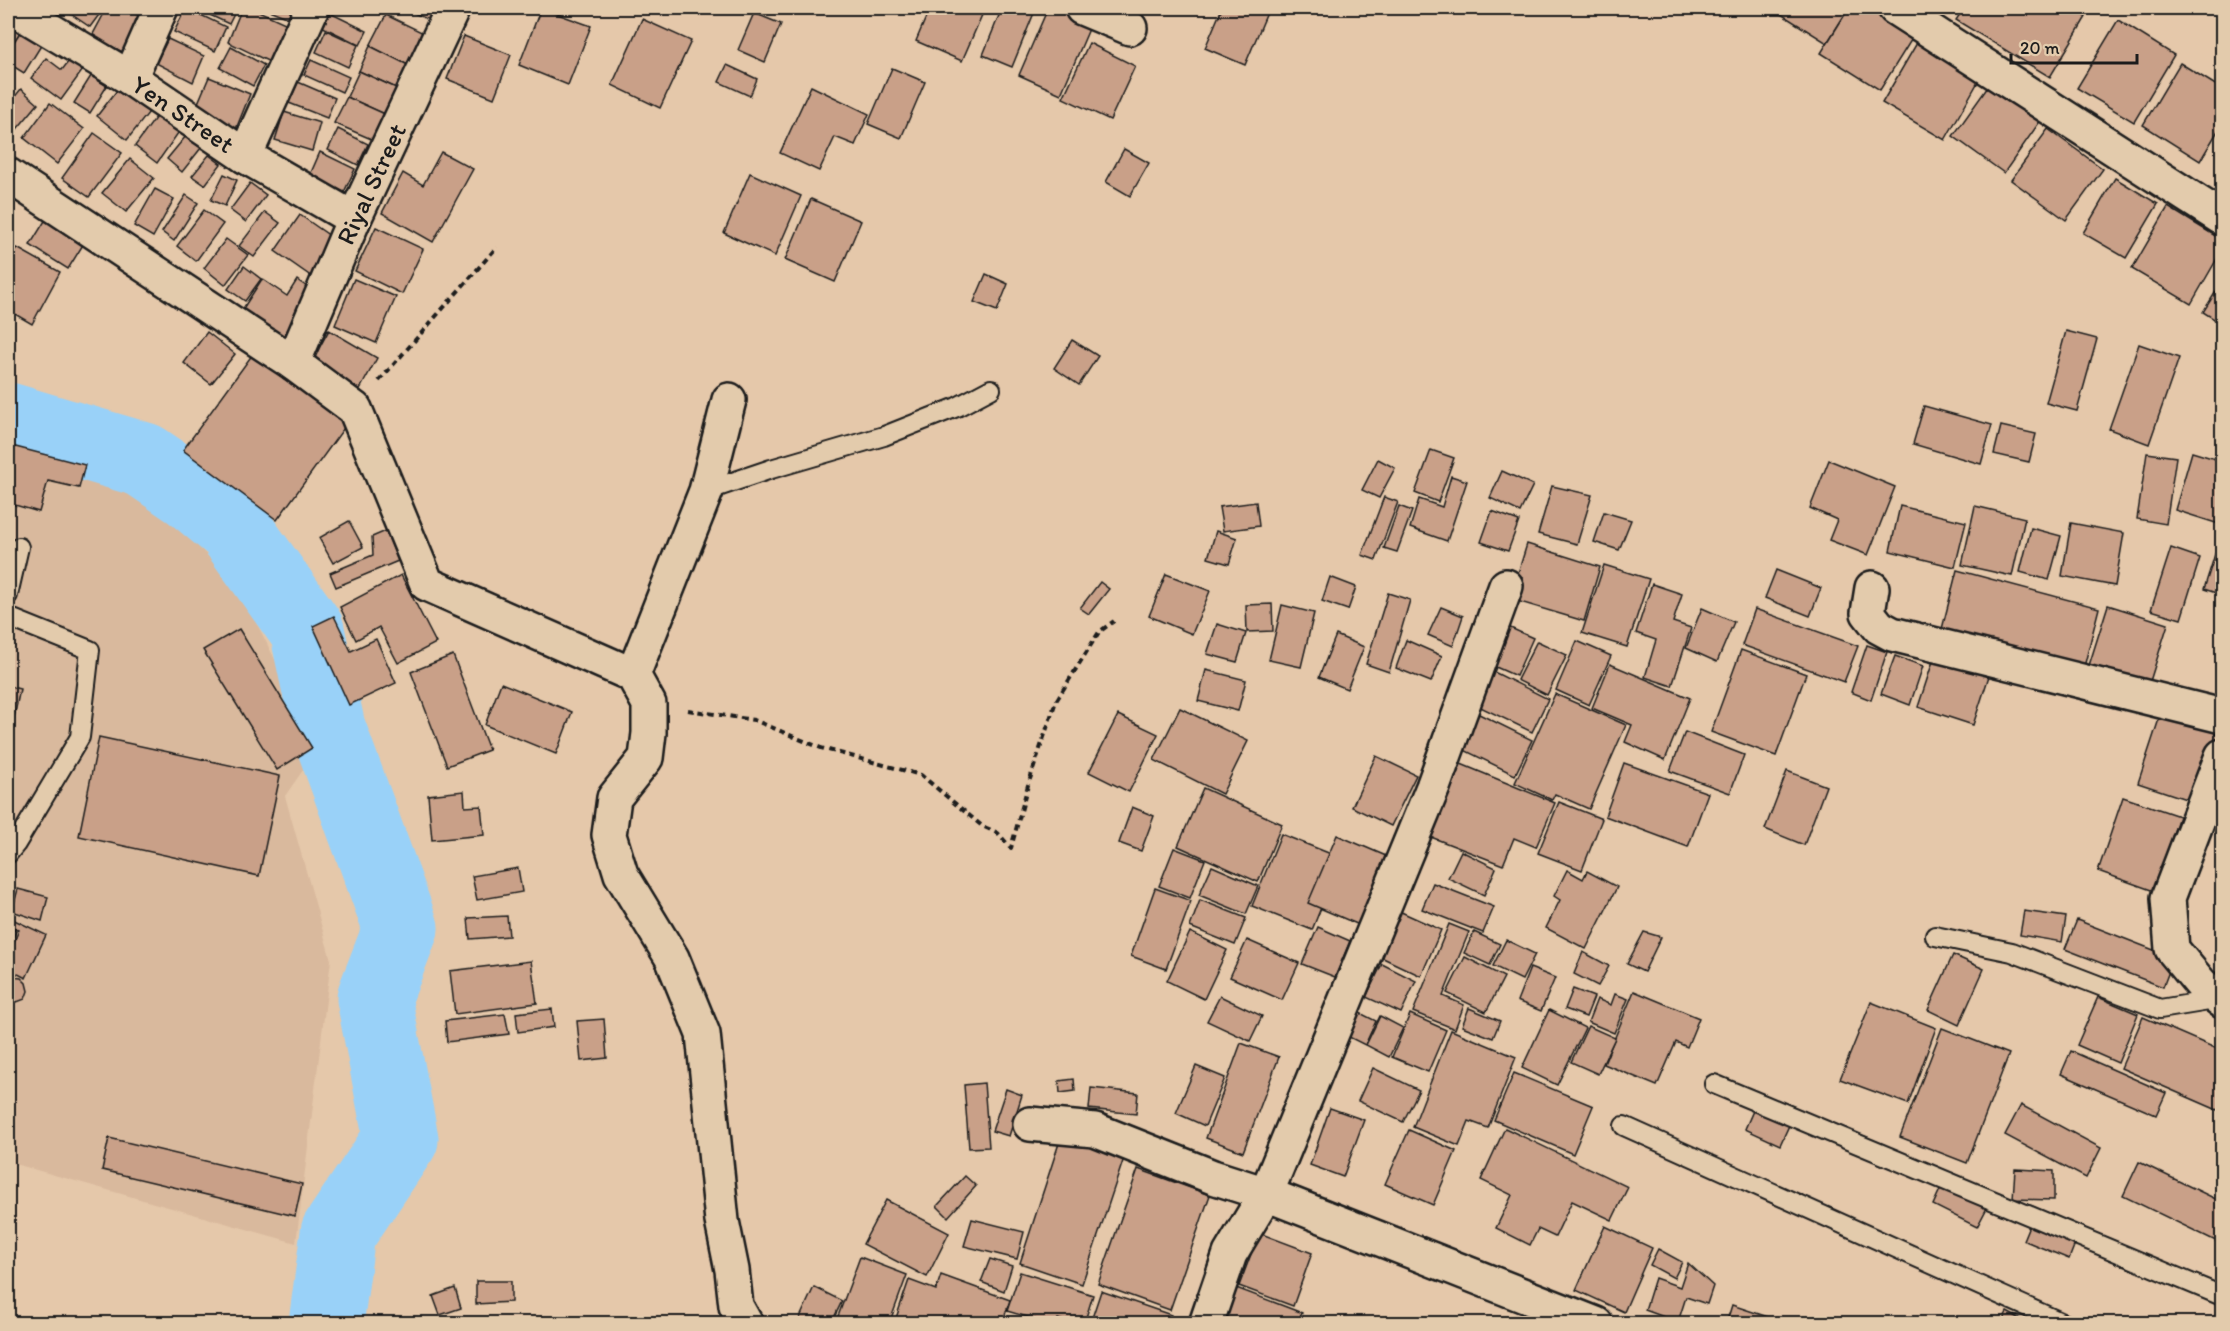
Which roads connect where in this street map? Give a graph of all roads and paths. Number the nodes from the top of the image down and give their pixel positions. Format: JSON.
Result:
{"nodes":[{"id":1,"x":13,"y":8,"type":"edge"},
{"id":2,"x":161,"y":8,"type":"edge"},
{"id":3,"x":312,"y":8,"type":"edge"},
{"id":4,"x":453,"y":8,"type":"edge"},
{"id":5,"x":1083,"y":8,"type":"edge"},
{"id":6,"x":1895,"y":8,"type":"edge"},
{"id":7,"x":1130,"y":28,"type":"dead end"},
{"id":8,"x":130,"y":78,"type":"junction"},
{"id":9,"x":245,"y":156,"type":"junction"},
{"id":10,"x":8,"y":175,"type":"edge"},
{"id":11,"x":2223,"y":218,"type":"edge"},
{"id":12,"x":354,"y":219,"type":"junction"},
{"id":13,"x":497,"y":247,"type":"dead end"},
{"id":14,"x":293,"y":363,"type":"junction"},
{"id":15,"x":991,"y":389,"type":"dead end"},
{"id":16,"x":729,"y":400,"type":"dead end"},
{"id":17,"x":355,"y":409,"type":"junction"},
{"id":18,"x":706,"y":491,"type":"junction"},
{"id":19,"x":18,"y":547,"type":"dead end"},
{"id":20,"x":1506,"y":586,"type":"dead end"},
{"id":21,"x":1872,"y":588,"type":"dead end"},
{"id":22,"x":8,"y":595,"type":"edge"},
{"id":23,"x":8,"y":617,"type":"edge"},
{"id":24,"x":1114,"y":621,"type":"dead end"},
{"id":25,"x":633,"y":675,"type":"junction"},
{"id":26,"x":649,"y":704,"type":"junction"},
{"id":27,"x":2223,"y":716,"type":"edge"},
{"id":28,"x":2223,"y":756,"type":"edge"},
{"id":29,"x":8,"y":854,"type":"edge"},
{"id":30,"x":1935,"y":936,"type":"dead end"},
{"id":31,"x":2222,"y":1000,"type":"edge"},
{"id":32,"x":1714,"y":1084,"type":"dead end"},
{"id":33,"x":1030,"y":1124,"type":"dead end"},
{"id":34,"x":1624,"y":1126,"type":"dead end"},
{"id":35,"x":1266,"y":1194,"type":"junction"},
{"id":36,"x":2223,"y":1296,"type":"edge"},
{"id":37,"x":746,"y":1323,"type":"edge"},
{"id":38,"x":1206,"y":1323,"type":"edge"},
{"id":39,"x":1596,"y":1323,"type":"edge"},
{"id":40,"x":2065,"y":1323,"type":"edge"}],
"edges":[{"from":1,"to":8,"type":"street","name":"Yen Street"},
{"from":2,"to":8,"type":"street"},
{"from":3,"to":9,"type":"street"},
{"from":4,"to":12,"type":"street","name":"Riyal Street"},
{"from":5,"to":7,"type":"street"},
{"from":6,"to":11,"type":"street"},
{"from":8,"to":9,"type":"street","name":"Yen Street"},
{"from":9,"to":12,"type":"street","name":"Yen Street"},
{"from":10,"to":14,"type":"street"},
{"from":12,"to":14,"type":"street","name":"Riyal Street"},
{"from":13,"to":17,"type":"path"},
{"from":14,"to":17,"type":"street"},
{"from":15,"to":18,"type":"lane"},
{"from":16,"to":18,"type":"street"},
{"from":17,"to":25,"type":"street"},
{"from":18,"to":25,"type":"street"},
{"from":19,"to":22,"type":"lane"},
{"from":20,"to":35,"type":"street"},
{"from":21,"to":27,"type":"street"},
{"from":23,"to":29,"type":"lane"},
{"from":24,"to":26,"type":"path"},
{"from":25,"to":26,"type":"street"},
{"from":26,"to":37,"type":"street"},
{"from":28,"to":31,"type":"street"},
{"from":30,"to":31,"type":"lane"},
{"from":32,"to":36,"type":"lane"},
{"from":33,"to":35,"type":"street"},
{"from":34,"to":40,"type":"lane"},
{"from":35,"to":38,"type":"street"},
{"from":35,"to":39,"type":"street"}]}
